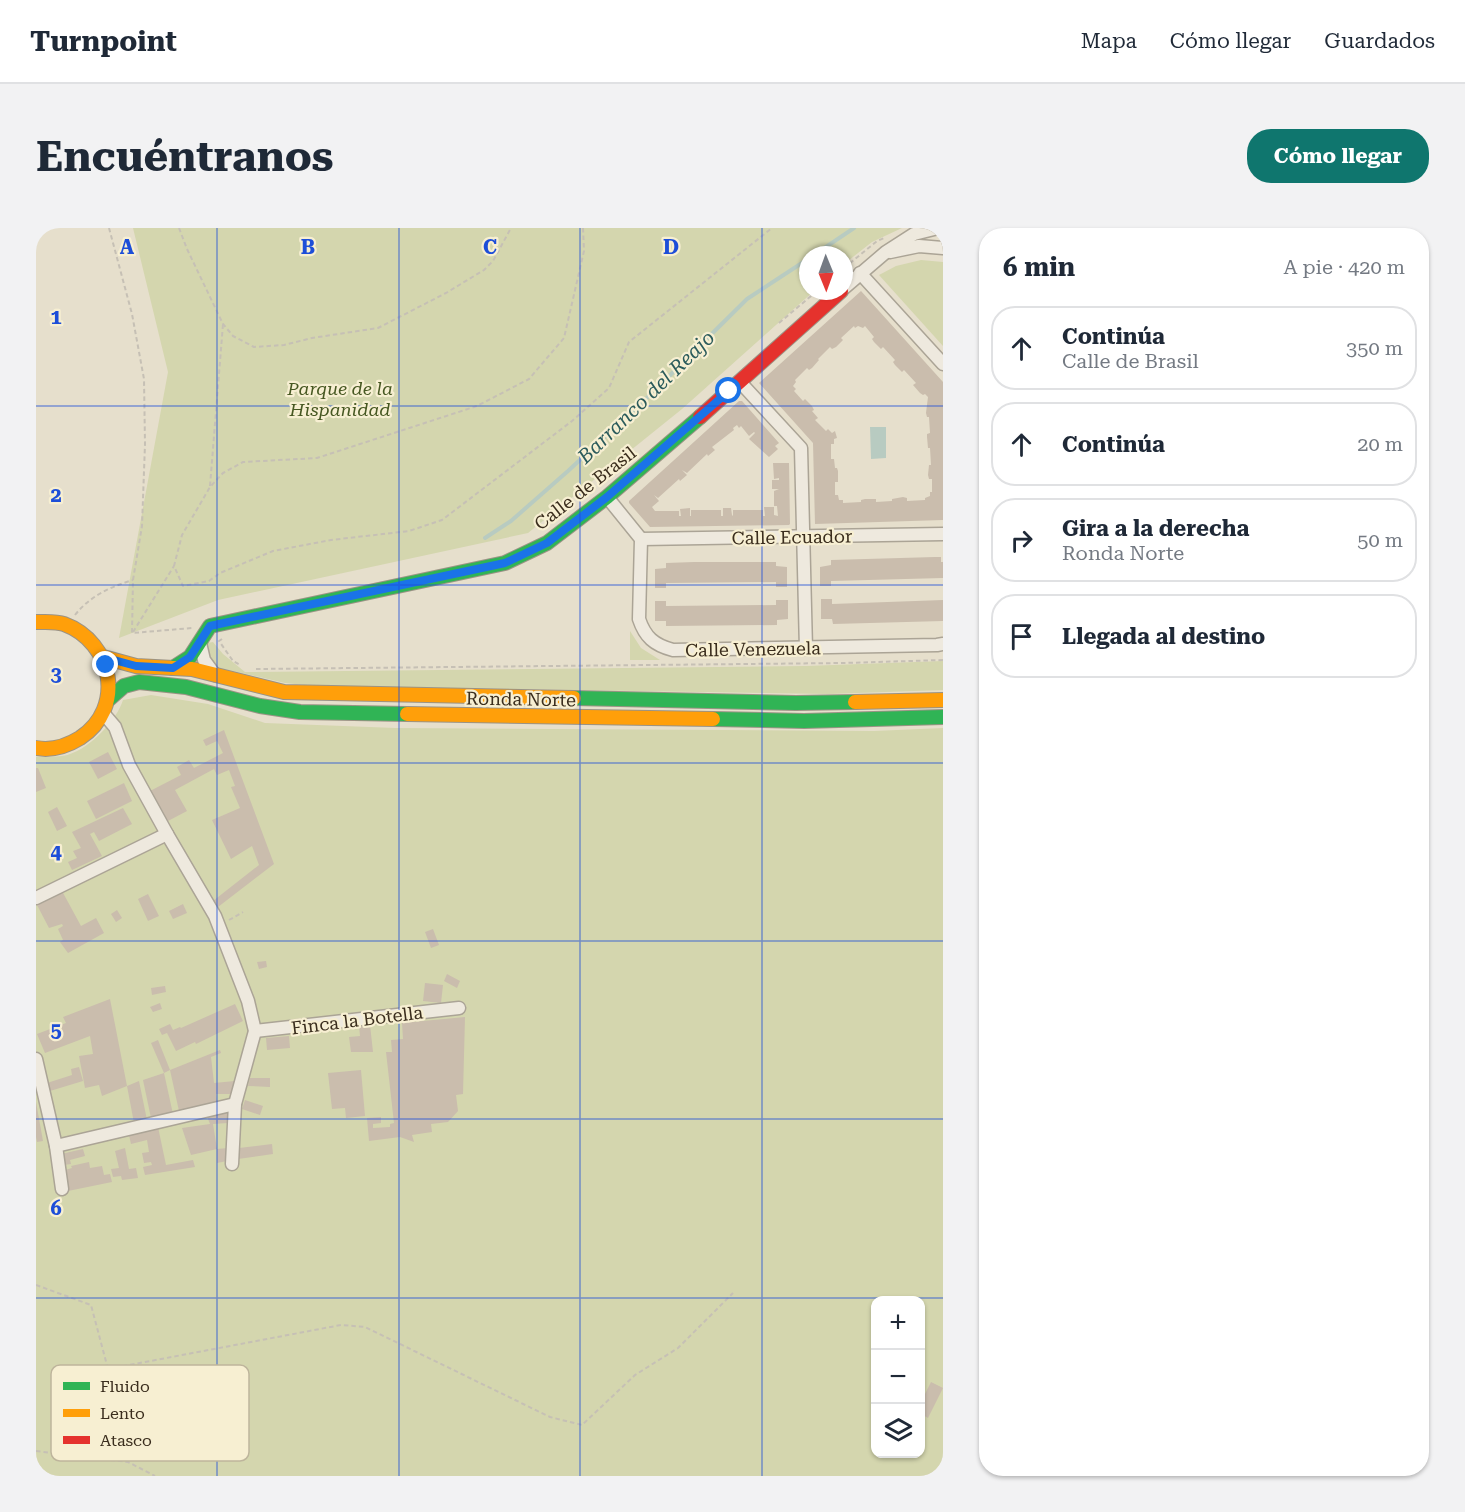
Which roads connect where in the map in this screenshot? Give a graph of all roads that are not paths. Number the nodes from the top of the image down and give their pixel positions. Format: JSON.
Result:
{"nodes":[{"id":1,"x":938,"y":228,"type":"edge"},
{"id":2,"x":943,"y":248,"type":"edge"},
{"id":3,"x":886,"y":252,"type":"junction"},
{"id":4,"x":860,"y":273,"type":"junction"},
{"id":5,"x":853,"y":280,"type":"edge"},
{"id":6,"x":831,"y":300,"type":"edge"},
{"id":7,"x":943,"y":364,"type":"edge"},
{"id":8,"x":740,"y":382,"type":"junction"},
{"id":9,"x":607,"y":497,"type":"junction"},
{"id":10,"x":943,"y":534,"type":"edge"},
{"id":11,"x":803,"y":537,"type":"junction"},
{"id":12,"x":640,"y":539,"type":"junction"},
{"id":13,"x":36,"y":622,"type":"edge"},
{"id":14,"x":200,"y":643,"type":"junction"},
{"id":15,"x":943,"y":644,"type":"edge"},
{"id":16,"x":806,"y":649,"type":"junction"},
{"id":17,"x":103,"y":657,"type":"junction"},
{"id":18,"x":173,"y":668,"type":"junction"},
{"id":19,"x":215,"y":675,"type":"junction"},
{"id":20,"x":943,"y":700,"type":"edge"},
{"id":21,"x":105,"y":706,"type":"junction"},
{"id":22,"x":943,"y":717,"type":"edge"},
{"id":23,"x":36,"y":748,"type":"edge"},
{"id":24,"x":167,"y":834,"type":"junction"},
{"id":25,"x":36,"y":898,"type":"edge"},
{"id":26,"x":459,"y":1008,"type":"dead end"},
{"id":27,"x":255,"y":1031,"type":"junction"},
{"id":28,"x":36,"y":1059,"type":"edge"},
{"id":29,"x":235,"y":1104,"type":"junction"},
{"id":30,"x":56,"y":1146,"type":"junction"},
{"id":31,"x":232,"y":1164,"type":"dead end"},
{"id":32,"x":62,"y":1189,"type":"dead end"}],
"edges":[{"from":1,"to":3,"type":"street","name":"Calle de Brasil"},
{"from":2,"to":3,"type":"street","name":"Calle de Brasil"},
{"from":3,"to":4,"type":"street","name":"Calle de Brasil"},
{"from":4,"to":5,"type":"street","name":"Calle de Brasil"},
{"from":4,"to":7,"type":"street"},
{"from":6,"to":8,"type":"main road","name":"Calle de Brasil"},
{"from":8,"to":9,"type":"main road","name":"Calle de Brasil"},
{"from":8,"to":11,"type":"street"},
{"from":9,"to":12,"type":"street"},
{"from":9,"to":14,"type":"main road","name":"Calle de Brasil"},
{"from":10,"to":11,"type":"street","name":"Calle Ecuador"},
{"from":11,"to":12,"type":"street","name":"Calle Ecuador"},
{"from":11,"to":16,"type":"street"},
{"from":12,"to":16,"type":"street","name":"Calle Venezuela"},
{"from":13,"to":17,"type":"main road"},
{"from":14,"to":18,"type":"main road"},
{"from":14,"to":19,"type":"street"},
{"from":15,"to":16,"type":"street","name":"Calle Venezuela"},
{"from":17,"to":18,"type":"main road","name":"Ronda Norte"},
{"from":17,"to":21,"type":"main road"},
{"from":18,"to":19,"type":"main road","name":"Ronda Norte"},
{"from":19,"to":20,"type":"main road","name":"Ronda Norte"},
{"from":21,"to":22,"type":"main road","name":"Ronda Norte"},
{"from":21,"to":23,"type":"main road","name":"Ronda Norte"},
{"from":21,"to":24,"type":"street"},
{"from":24,"to":25,"type":"street"},
{"from":24,"to":27,"type":"street"},
{"from":26,"to":27,"type":"street","name":"Finca la Botella"},
{"from":27,"to":29,"type":"street"},
{"from":28,"to":30,"type":"street"},
{"from":29,"to":30,"type":"street"},
{"from":29,"to":31,"type":"street"},
{"from":30,"to":32,"type":"street"}]}
